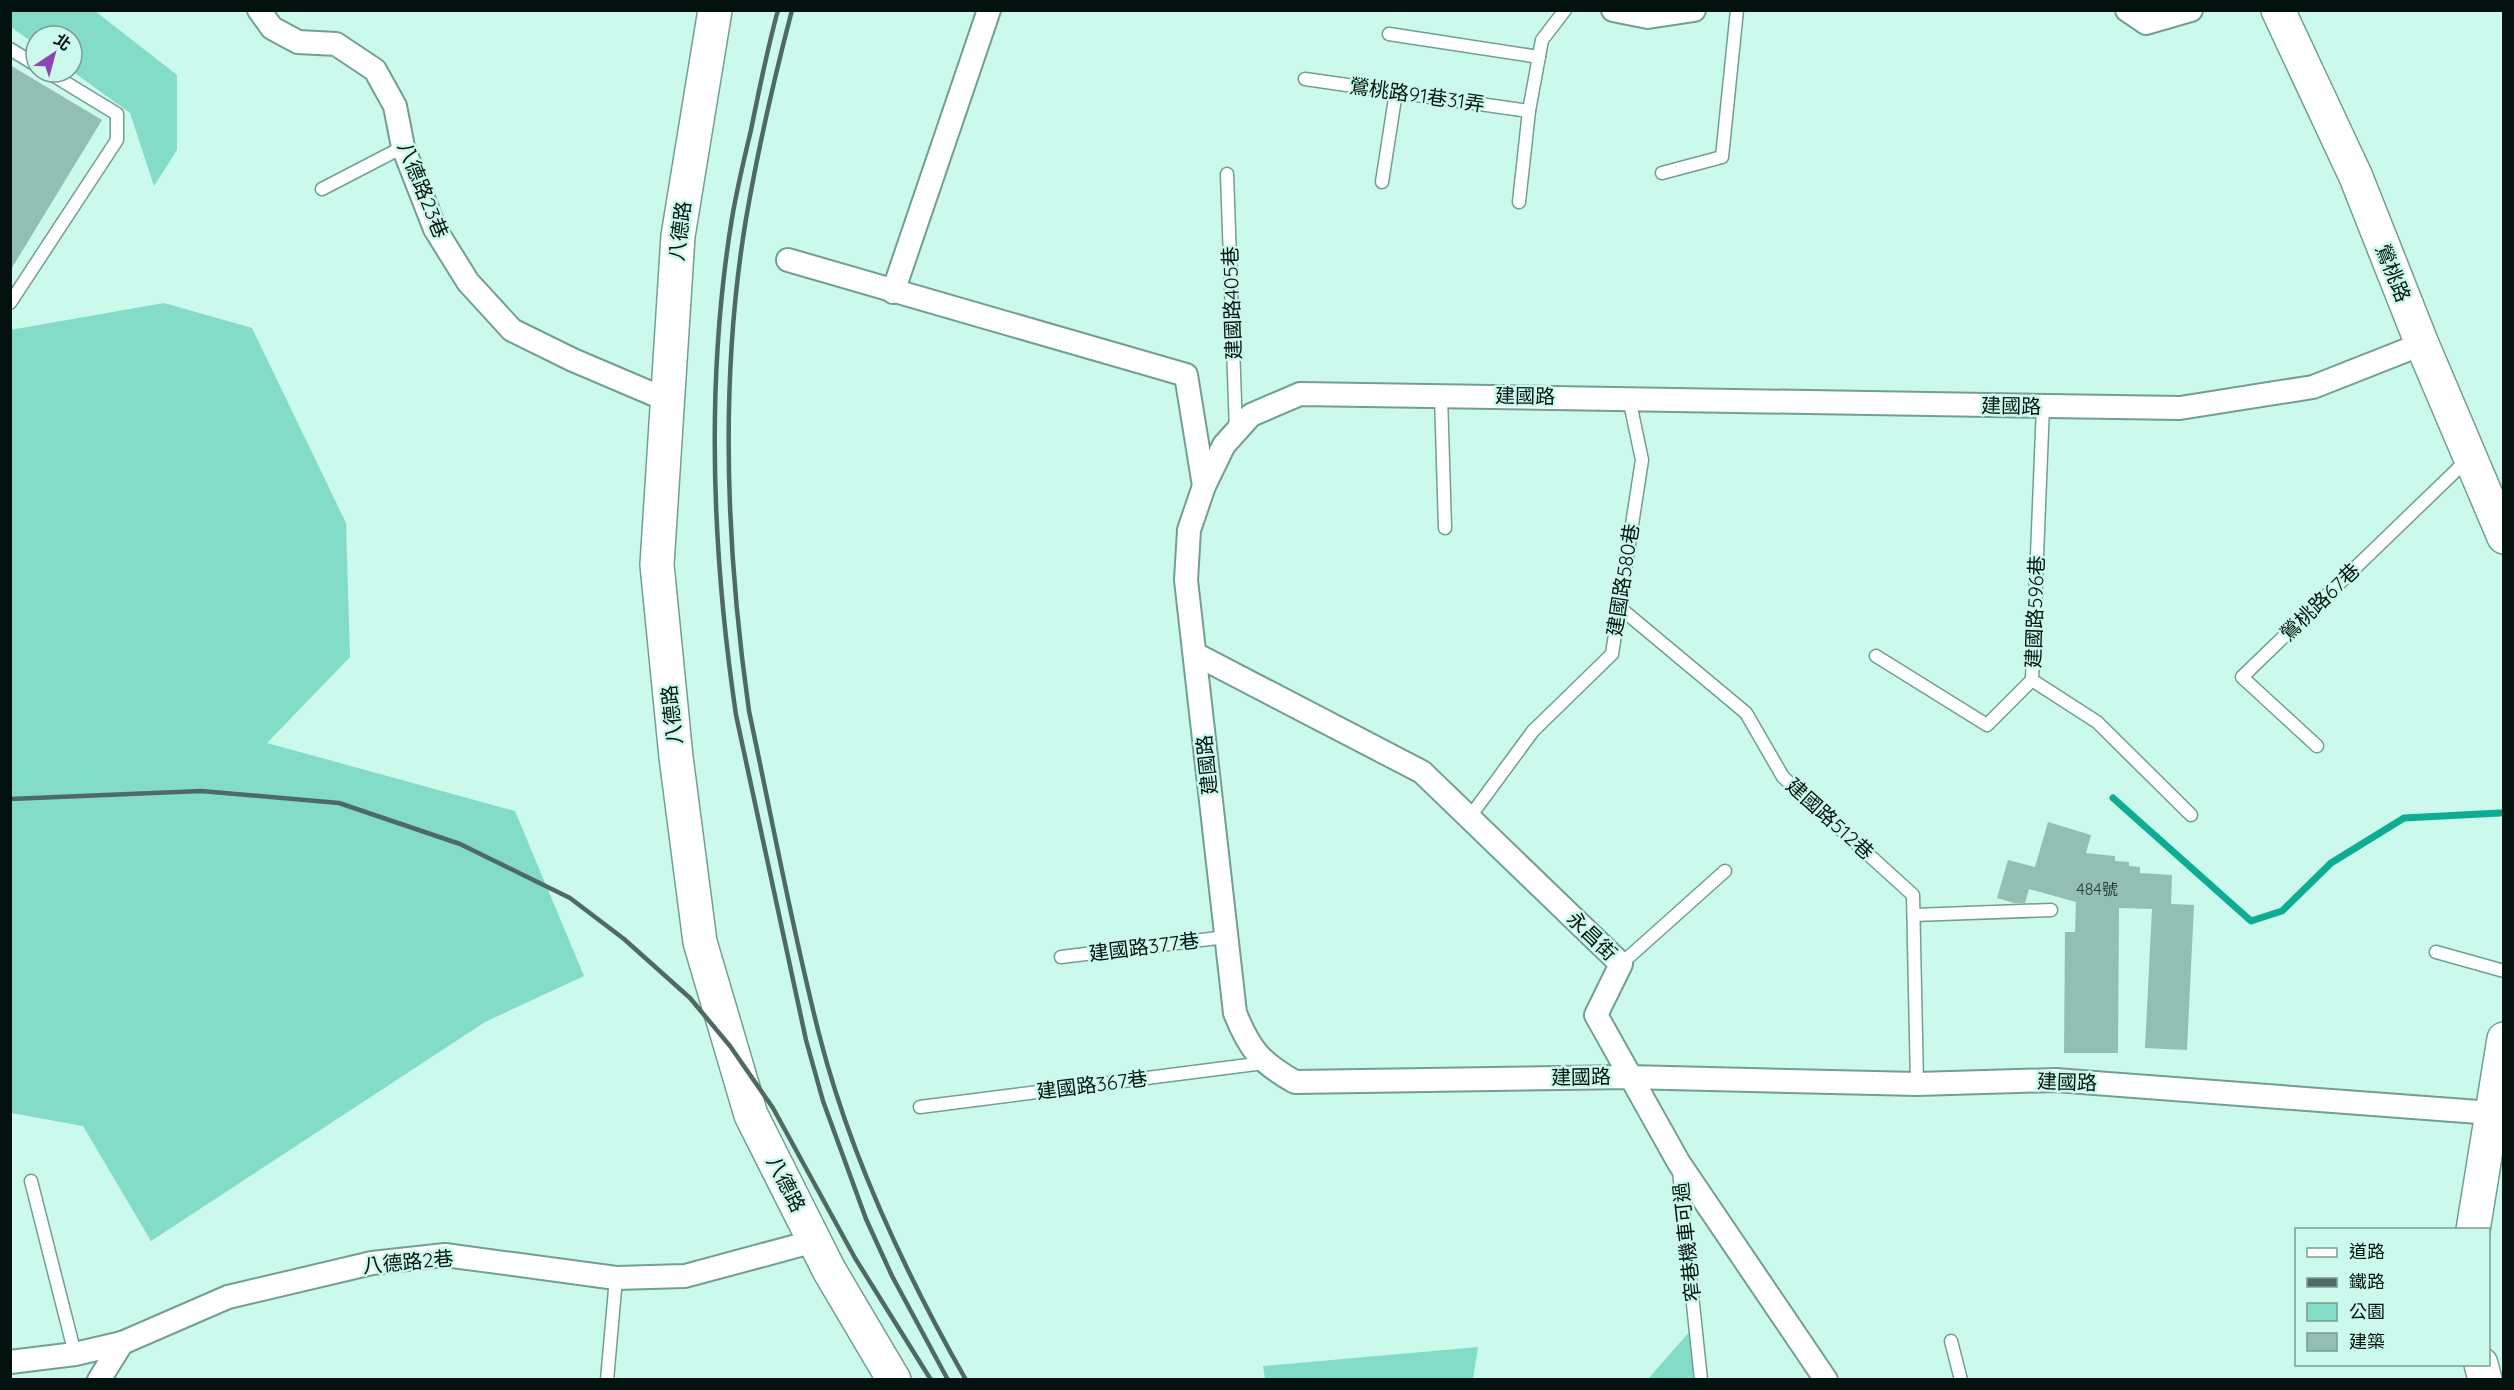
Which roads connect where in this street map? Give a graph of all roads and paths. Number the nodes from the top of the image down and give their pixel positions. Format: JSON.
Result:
{"nodes":[{"id":1,"x":259,"y":10,"type":"edge"},
{"id":2,"x":715,"y":10,"type":"edge"},
{"id":3,"x":989,"y":10,"type":"edge"},
{"id":4,"x":1565,"y":10,"type":"edge"},
{"id":5,"x":1613,"y":10,"type":"edge"},
{"id":6,"x":1695,"y":10,"type":"edge"},
{"id":7,"x":1737,"y":10,"type":"edge"},
{"id":8,"x":2127,"y":10,"type":"edge"},
{"id":9,"x":2191,"y":10,"type":"edge"},
{"id":10,"x":2278,"y":10,"type":"edge"},
{"id":11,"x":1389,"y":34,"type":"dead end"},
{"id":12,"x":10,"y":49,"type":"edge"},
{"id":13,"x":24,"y":57,"type":"edge"},
{"id":14,"x":1539,"y":57,"type":"junction"},
{"id":15,"x":1305,"y":79,"type":"dead end"},
{"id":16,"x":68,"y":84,"type":"edge"},
{"id":17,"x":1396,"y":92,"type":"junction"},
{"id":18,"x":1529,"y":111,"type":"junction"},
{"id":19,"x":403,"y":147,"type":"junction"},
{"id":20,"x":1662,"y":173,"type":"dead end"},
{"id":21,"x":1227,"y":174,"type":"dead end"},
{"id":22,"x":1382,"y":182,"type":"dead end"},
{"id":23,"x":322,"y":189,"type":"dead end"},
{"id":24,"x":1519,"y":202,"type":"dead end"},
{"id":25,"x":789,"y":260,"type":"dead end"},
{"id":26,"x":893,"y":292,"type":"junction"},
{"id":27,"x":10,"y":303,"type":"edge"},
{"id":28,"x":2422,"y":344,"type":"junction"},
{"id":29,"x":1441,"y":395,"type":"junction"},
{"id":30,"x":1629,"y":398,"type":"junction"},
{"id":31,"x":667,"y":400,"type":"junction"},
{"id":32,"x":2043,"y":406,"type":"junction"},
{"id":33,"x":1236,"y":431,"type":"junction"},
{"id":34,"x":2471,"y":457,"type":"junction"},
{"id":35,"x":1204,"y":486,"type":"junction"},
{"id":36,"x":1445,"y":528,"type":"dead end"},
{"id":37,"x":2504,"y":537,"type":"edge"},
{"id":38,"x":1619,"y":607,"type":"junction"},
{"id":39,"x":1195,"y":654,"type":"junction"},
{"id":40,"x":1876,"y":656,"type":"dead end"},
{"id":41,"x":2032,"y":680,"type":"junction"},
{"id":42,"x":2317,"y":746,"type":"dead end"},
{"id":43,"x":2192,"y":815,"type":"dead end"},
{"id":44,"x":1469,"y":818,"type":"junction"},
{"id":45,"x":1725,"y":871,"type":"dead end"},
{"id":46,"x":2052,"y":910,"type":"dead end"},
{"id":47,"x":1914,"y":915,"type":"junction"},
{"id":48,"x":1226,"y":937,"type":"junction"},
{"id":49,"x":2436,"y":952,"type":"dead end"},
{"id":50,"x":1061,"y":957,"type":"dead end"},
{"id":51,"x":1621,"y":964,"type":"junction"},
{"id":52,"x":2504,"y":971,"type":"edge"},
{"id":53,"x":2504,"y":1039,"type":"edge"},
{"id":54,"x":1264,"y":1063,"type":"junction"},
{"id":55,"x":1628,"y":1077,"type":"junction"},
{"id":56,"x":1917,"y":1084,"type":"junction"},
{"id":57,"x":920,"y":1107,"type":"dead end"},
{"id":58,"x":2498,"y":1114,"type":"edge"},
{"id":59,"x":1679,"y":1163,"type":"junction"},
{"id":60,"x":31,"y":1181,"type":"dead end"},
{"id":61,"x":2473,"y":1228,"type":"edge"},
{"id":62,"x":814,"y":1241,"type":"junction"},
{"id":63,"x":616,"y":1278,"type":"junction"},
{"id":64,"x":1951,"y":1341,"type":"dead end"},
{"id":65,"x":122,"y":1343,"type":"junction"},
{"id":66,"x":75,"y":1354,"type":"junction"},
{"id":67,"x":10,"y":1362,"type":"edge"},
{"id":68,"x":99,"y":1380,"type":"edge"},
{"id":69,"x":607,"y":1380,"type":"edge"},
{"id":70,"x":894,"y":1380,"type":"edge"},
{"id":71,"x":1701,"y":1380,"type":"edge"},
{"id":72,"x":1826,"y":1380,"type":"edge"},
{"id":73,"x":1960,"y":1380,"type":"edge"}],
"edges":[{"from":1,"to":19,"type":"street","name":"八德路23巷"},
{"from":2,"to":31,"type":"main road","name":"八德路"},
{"from":3,"to":26,"type":"street"},
{"from":4,"to":14,"type":"lane"},
{"from":5,"to":6,"type":"street"},
{"from":7,"to":20,"type":"lane"},
{"from":8,"to":9,"type":"street"},
{"from":10,"to":28,"type":"main road","name":"鶯桃路"},
{"from":11,"to":14,"type":"lane"},
{"from":12,"to":13,"type":"lane"},
{"from":14,"to":18,"type":"lane"},
{"from":15,"to":17,"type":"lane","name":"鶯桃路91巷31弄"},
{"from":16,"to":27,"type":"lane"},
{"from":17,"to":18,"type":"lane","name":"鶯桃路91巷31弄"},
{"from":17,"to":22,"type":"lane"},
{"from":18,"to":24,"type":"lane"},
{"from":19,"to":23,"type":"lane"},
{"from":19,"to":31,"type":"street","name":"八德路23巷"},
{"from":21,"to":33,"type":"lane","name":"建國路405巷"},
{"from":25,"to":26,"type":"street"},
{"from":26,"to":35,"type":"street"},
{"from":28,"to":32,"type":"street","name":"建國路"},
{"from":28,"to":34,"type":"main road","name":"鶯桃路"},
{"from":29,"to":30,"type":"street","name":"建國路"},
{"from":29,"to":33,"type":"street","name":"建國路"},
{"from":29,"to":36,"type":"lane"},
{"from":30,"to":32,"type":"street","name":"建國路"},
{"from":30,"to":38,"type":"lane","name":"建國路580巷"},
{"from":31,"to":62,"type":"main road","name":"八德路"},
{"from":32,"to":41,"type":"lane","name":"建國路596巷"},
{"from":33,"to":35,"type":"street","name":"建國路"},
{"from":34,"to":37,"type":"main road","name":"鶯桃路"},
{"from":34,"to":42,"type":"lane","name":"鶯桃路67巷"},
{"from":35,"to":39,"type":"street","name":"建國路"},
{"from":38,"to":44,"type":"lane","name":"建國路580巷"},
{"from":38,"to":47,"type":"lane","name":"建國路512巷"},
{"from":39,"to":44,"type":"street","name":"永昌街"},
{"from":39,"to":48,"type":"street","name":"建國路"},
{"from":40,"to":41,"type":"lane"},
{"from":41,"to":43,"type":"lane","name":"建國路596巷"},
{"from":44,"to":51,"type":"street","name":"永昌街"},
{"from":45,"to":51,"type":"lane"},
{"from":46,"to":47,"type":"lane"},
{"from":47,"to":56,"type":"lane","name":"建國路512巷"},
{"from":48,"to":50,"type":"lane","name":"建國路377巷"},
{"from":48,"to":54,"type":"street","name":"建國路"},
{"from":49,"to":52,"type":"lane"},
{"from":51,"to":55,"type":"street","name":"永昌街"},
{"from":53,"to":58,"type":"main road"},
{"from":54,"to":55,"type":"street","name":"建國路"},
{"from":54,"to":57,"type":"lane","name":"建國路367巷"},
{"from":55,"to":56,"type":"street","name":"建國路"},
{"from":55,"to":59,"type":"street","name":"永昌街"},
{"from":56,"to":58,"type":"street","name":"建國路"},
{"from":58,"to":61,"type":"main road"},
{"from":59,"to":71,"type":"lane","name":"窄巷機車可過"},
{"from":59,"to":72,"type":"street","name":"永昌街"},
{"from":60,"to":66,"type":"lane"},
{"from":62,"to":63,"type":"street","name":"八德路2巷"},
{"from":62,"to":70,"type":"main road","name":"八德路"},
{"from":63,"to":65,"type":"street","name":"八德路2巷"},
{"from":63,"to":69,"type":"lane"},
{"from":64,"to":73,"type":"lane"},
{"from":65,"to":66,"type":"street","name":"八德路2巷"},
{"from":65,"to":68,"type":"street"},
{"from":66,"to":67,"type":"street","name":"八德路2巷"}]}
